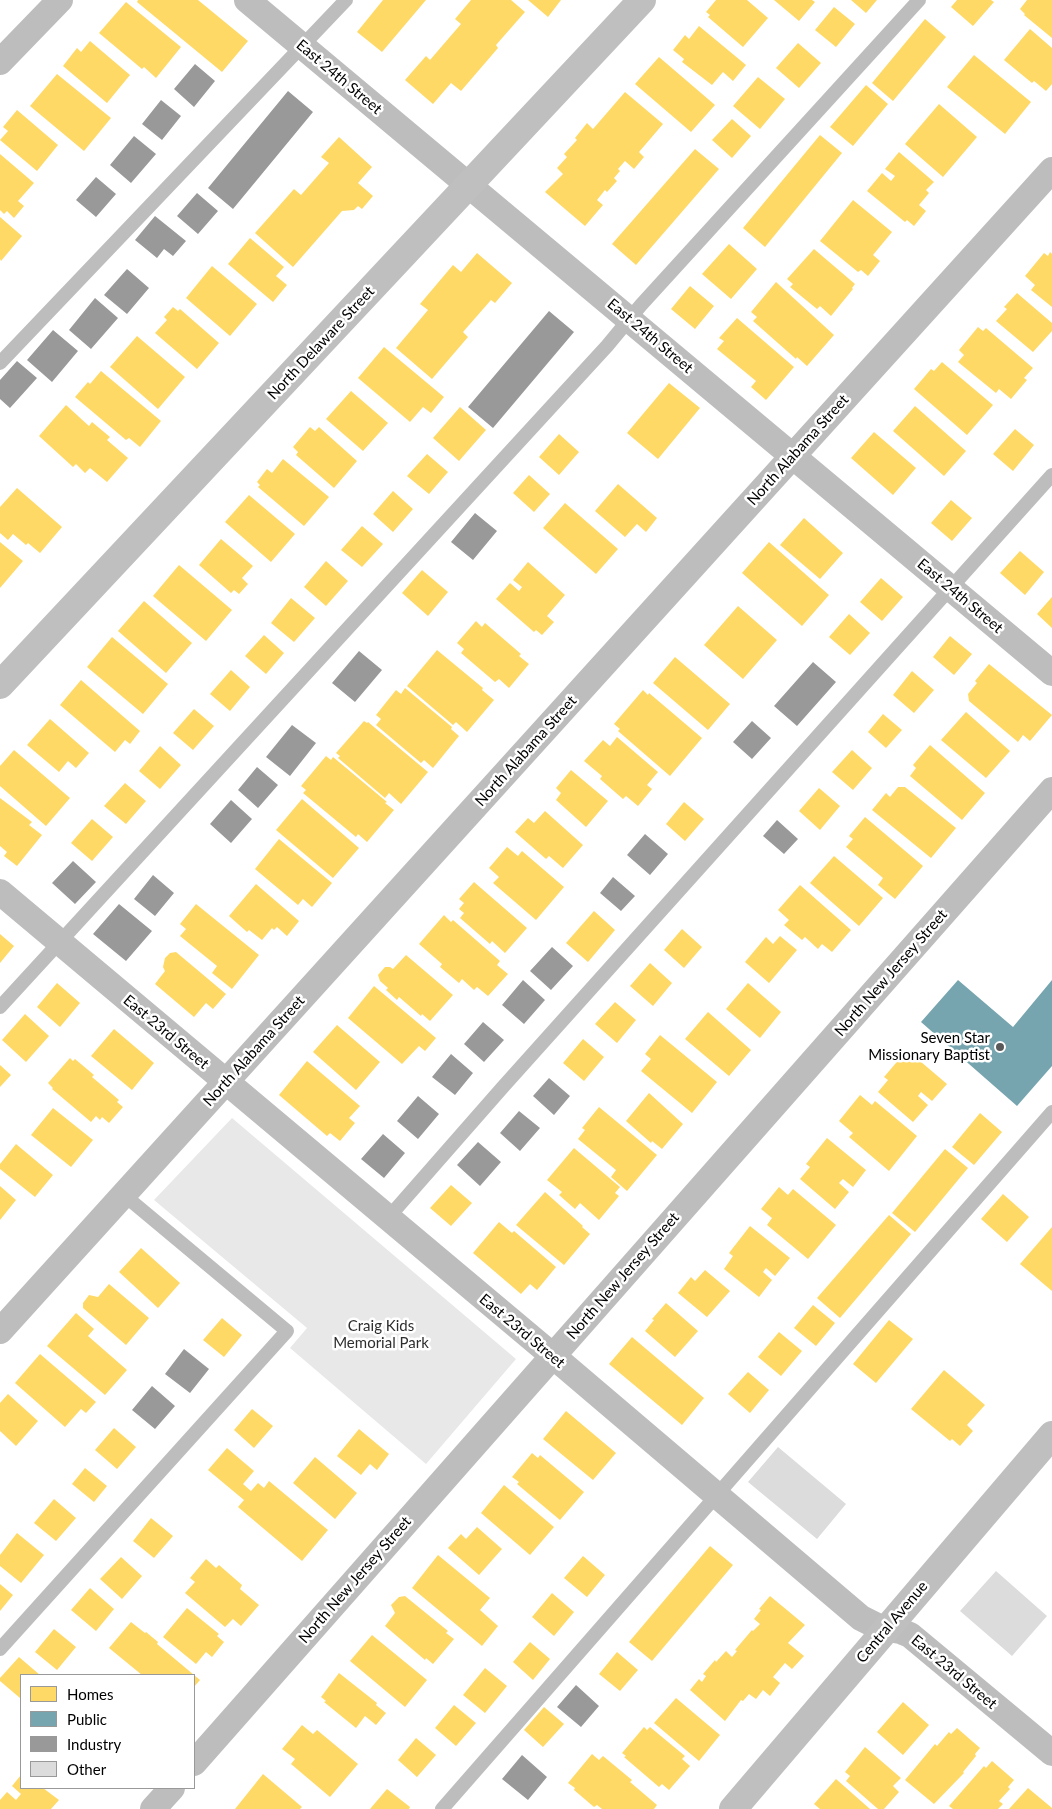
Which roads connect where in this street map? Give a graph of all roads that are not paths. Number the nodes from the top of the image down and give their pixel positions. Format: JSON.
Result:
{"nodes":[{"id":1,"x":60,"y":0,"type":"edge"},
{"id":2,"x":247,"y":0,"type":"edge"},
{"id":3,"x":346,"y":0,"type":"edge"},
{"id":4,"x":642,"y":0,"type":"edge"},
{"id":5,"x":919,"y":0,"type":"edge"},
{"id":6,"x":302,"y":46,"type":"junction"},
{"id":7,"x":0,"y":62,"type":"edge"},
{"id":8,"x":1052,"y":170,"type":"edge"},
{"id":9,"x":469,"y":184,"type":"junction"},
{"id":10,"x":629,"y":319,"type":"junction"},
{"id":11,"x":0,"y":363,"type":"edge"},
{"id":12,"x":793,"y":456,"type":"junction"},
{"id":13,"x":1052,"y":475,"type":"edge"},
{"id":14,"x":951,"y":588,"type":"junction"},
{"id":15,"x":1052,"y":673,"type":"edge"},
{"id":16,"x":0,"y":685,"type":"edge"},
{"id":17,"x":1052,"y":790,"type":"edge"},
{"id":18,"x":0,"y":892,"type":"edge"},
{"id":19,"x":59,"y":942,"type":"junction"},
{"id":20,"x":0,"y":1007,"type":"edge"},
{"id":21,"x":226,"y":1083,"type":"junction"},
{"id":22,"x":1052,"y":1112,"type":"edge"},
{"id":23,"x":124,"y":1195,"type":"junction"},
{"id":24,"x":388,"y":1218,"type":"junction"},
{"id":25,"x":0,"y":1331,"type":"edge"},
{"id":26,"x":553,"y":1356,"type":"junction"},
{"id":27,"x":1052,"y":1435,"type":"edge"},
{"id":28,"x":717,"y":1496,"type":"junction"},
{"id":29,"x":887,"y":1629,"type":"junction"},
{"id":30,"x":0,"y":1649,"type":"edge"},
{"id":31,"x":1052,"y":1753,"type":"edge"},
{"id":32,"x":195,"y":1762,"type":"edge"},
{"id":33,"x":171,"y":1789,"type":"edge"},
{"id":34,"x":153,"y":1809,"type":"edge"},
{"id":35,"x":442,"y":1809,"type":"edge"},
{"id":36,"x":733,"y":1809,"type":"edge"}],
"edges":[{"from":1,"to":7,"type":"street"},
{"from":2,"to":6,"type":"street","name":"East 24th Street"},
{"from":3,"to":6,"type":"lane"},
{"from":4,"to":9,"type":"main road","name":"North Delaware Street"},
{"from":5,"to":10,"type":"lane"},
{"from":6,"to":9,"type":"street","name":"East 24th Street"},
{"from":6,"to":11,"type":"lane"},
{"from":8,"to":12,"type":"street","name":"North Alabama Street"},
{"from":9,"to":10,"type":"street","name":"East 24th Street"},
{"from":9,"to":16,"type":"main road","name":"North Delaware Street"},
{"from":10,"to":12,"type":"street","name":"East 24th Street"},
{"from":10,"to":19,"type":"lane"},
{"from":12,"to":14,"type":"street","name":"East 24th Street"},
{"from":12,"to":21,"type":"street","name":"North Alabama Street"},
{"from":13,"to":14,"type":"lane"},
{"from":14,"to":15,"type":"street","name":"East 24th Street"},
{"from":14,"to":24,"type":"lane"},
{"from":17,"to":26,"type":"street","name":"North New Jersey Street"},
{"from":18,"to":19,"type":"street","name":"East 23rd Street"},
{"from":19,"to":20,"type":"lane"},
{"from":19,"to":21,"type":"street","name":"East 23rd Street"},
{"from":21,"to":23,"type":"street","name":"North Alabama Street"},
{"from":21,"to":24,"type":"street","name":"East 23rd Street"},
{"from":22,"to":28,"type":"lane"},
{"from":23,"to":25,"type":"street","name":"North Alabama Street"},
{"from":23,"to":30,"type":"lane"},
{"from":24,"to":26,"type":"street","name":"East 23rd Street"},
{"from":26,"to":28,"type":"street","name":"East 23rd Street"},
{"from":26,"to":32,"type":"street","name":"North New Jersey Street"},
{"from":27,"to":29,"type":"main road","name":"Central Avenue"},
{"from":28,"to":29,"type":"street","name":"East 23rd Street"},
{"from":28,"to":35,"type":"lane"},
{"from":29,"to":31,"type":"street","name":"East 23rd Street"},
{"from":29,"to":36,"type":"main road","name":"Central Avenue"},
{"from":33,"to":34,"type":"street"}]}
